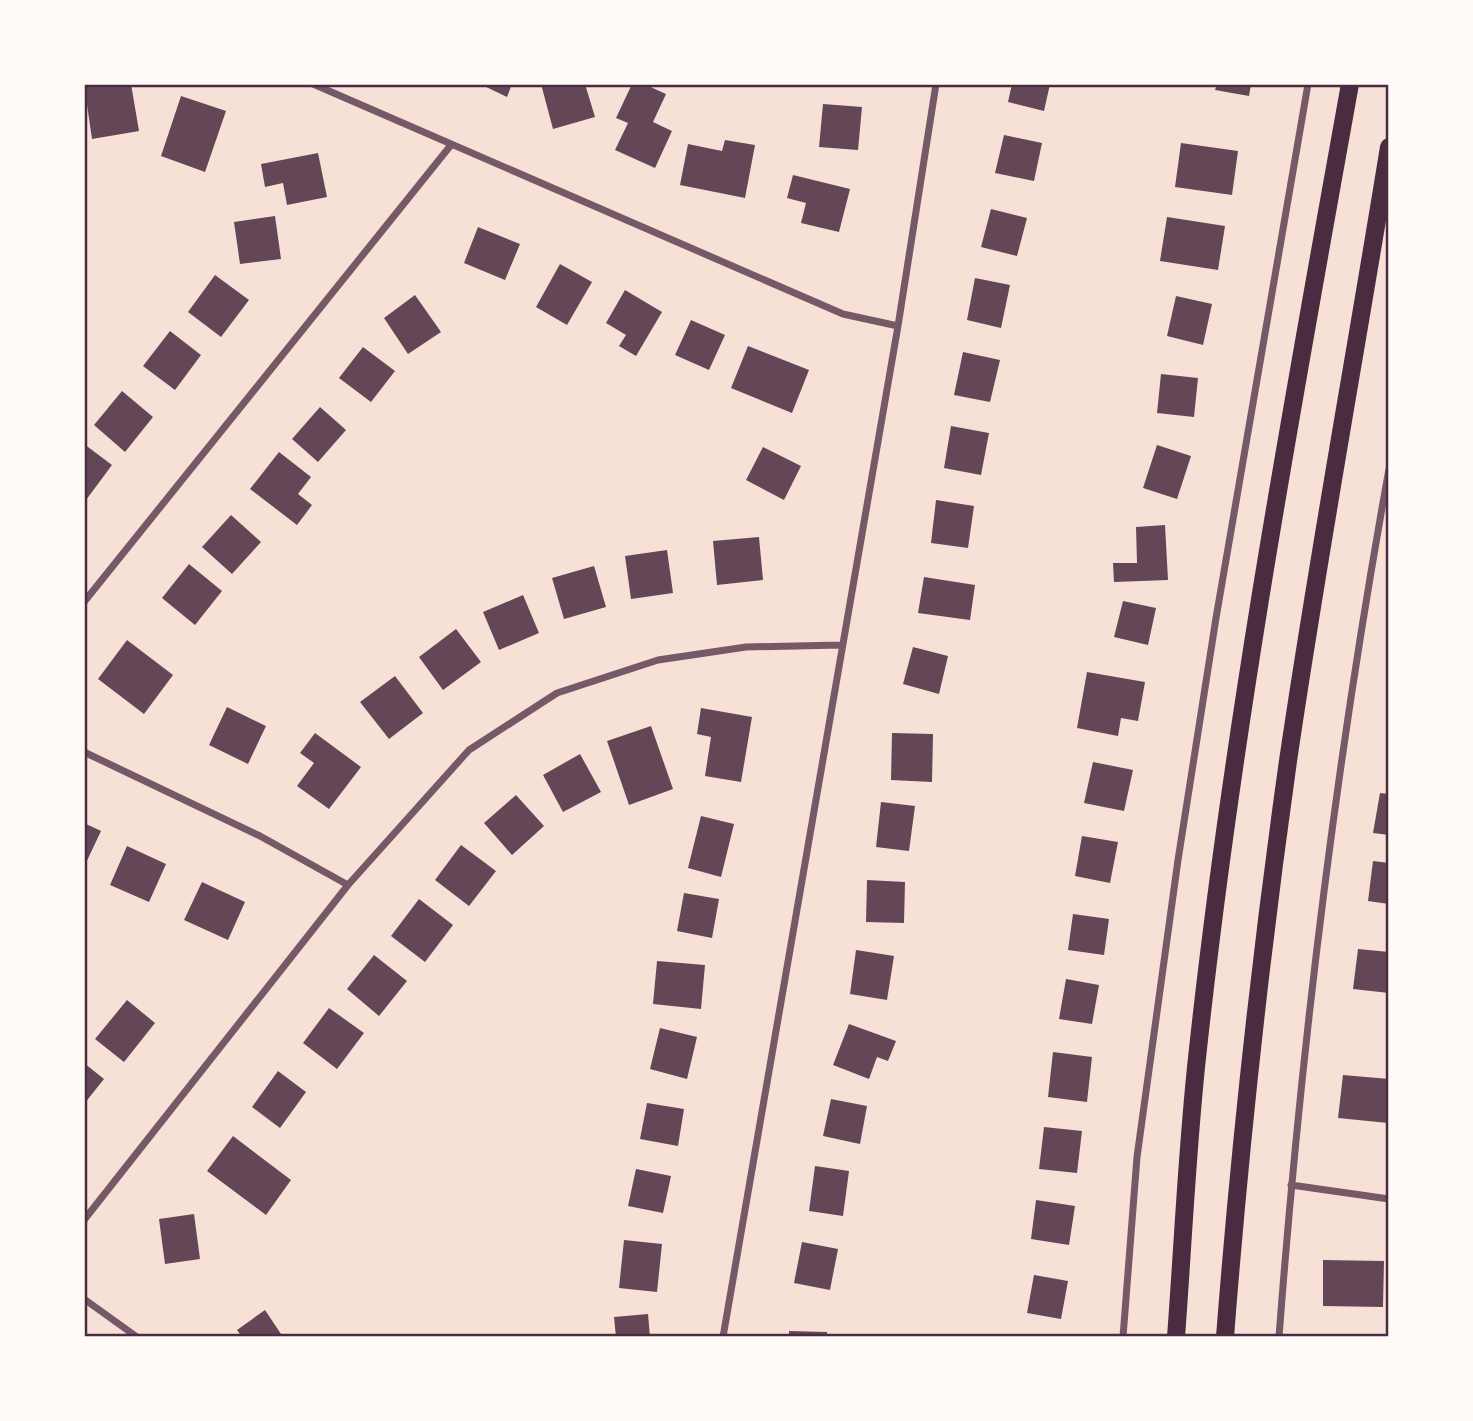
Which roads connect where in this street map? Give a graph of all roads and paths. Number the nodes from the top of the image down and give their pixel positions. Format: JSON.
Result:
{"nodes":[{"id":1,"x":313,"y":84,"type":"edge"},
{"id":2,"x":936,"y":84,"type":"edge"},
{"id":3,"x":1308,"y":84,"type":"edge"},
{"id":4,"x":1350,"y":84,"type":"edge"},
{"id":5,"x":451,"y":145,"type":"junction"},
{"id":6,"x":1389,"y":147,"type":"edge"},
{"id":7,"x":898,"y":326,"type":"junction"},
{"id":8,"x":1389,"y":469,"type":"edge"},
{"id":9,"x":84,"y":602,"type":"edge"},
{"id":10,"x":841,"y":645,"type":"junction"},
{"id":11,"x":84,"y":752,"type":"edge"},
{"id":12,"x":348,"y":885,"type":"junction"},
{"id":13,"x":1291,"y":1185,"type":"junction"},
{"id":14,"x":1389,"y":1199,"type":"edge"},
{"id":15,"x":84,"y":1220,"type":"edge"},
{"id":16,"x":84,"y":1299,"type":"edge"},
{"id":17,"x":137,"y":1337,"type":"edge"},
{"id":18,"x":723,"y":1337,"type":"edge"},
{"id":19,"x":1123,"y":1337,"type":"edge"},
{"id":20,"x":1176,"y":1337,"type":"edge"},
{"id":21,"x":1225,"y":1337,"type":"edge"},
{"id":22,"x":1279,"y":1337,"type":"edge"}],
"edges":[{"from":1,"to":5,"type":"street"},
{"from":2,"to":7,"type":"street"},
{"from":3,"to":19,"type":"street"},
{"from":4,"to":20,"type":"main road"},
{"from":5,"to":7,"type":"street"},
{"from":5,"to":9,"type":"street"},
{"from":6,"to":21,"type":"main road"},
{"from":7,"to":10,"type":"street"},
{"from":8,"to":13,"type":"street"},
{"from":10,"to":12,"type":"street"},
{"from":10,"to":18,"type":"street"},
{"from":11,"to":12,"type":"street"},
{"from":12,"to":15,"type":"street"},
{"from":13,"to":14,"type":"street"},
{"from":13,"to":22,"type":"street"},
{"from":16,"to":17,"type":"street"}]}
